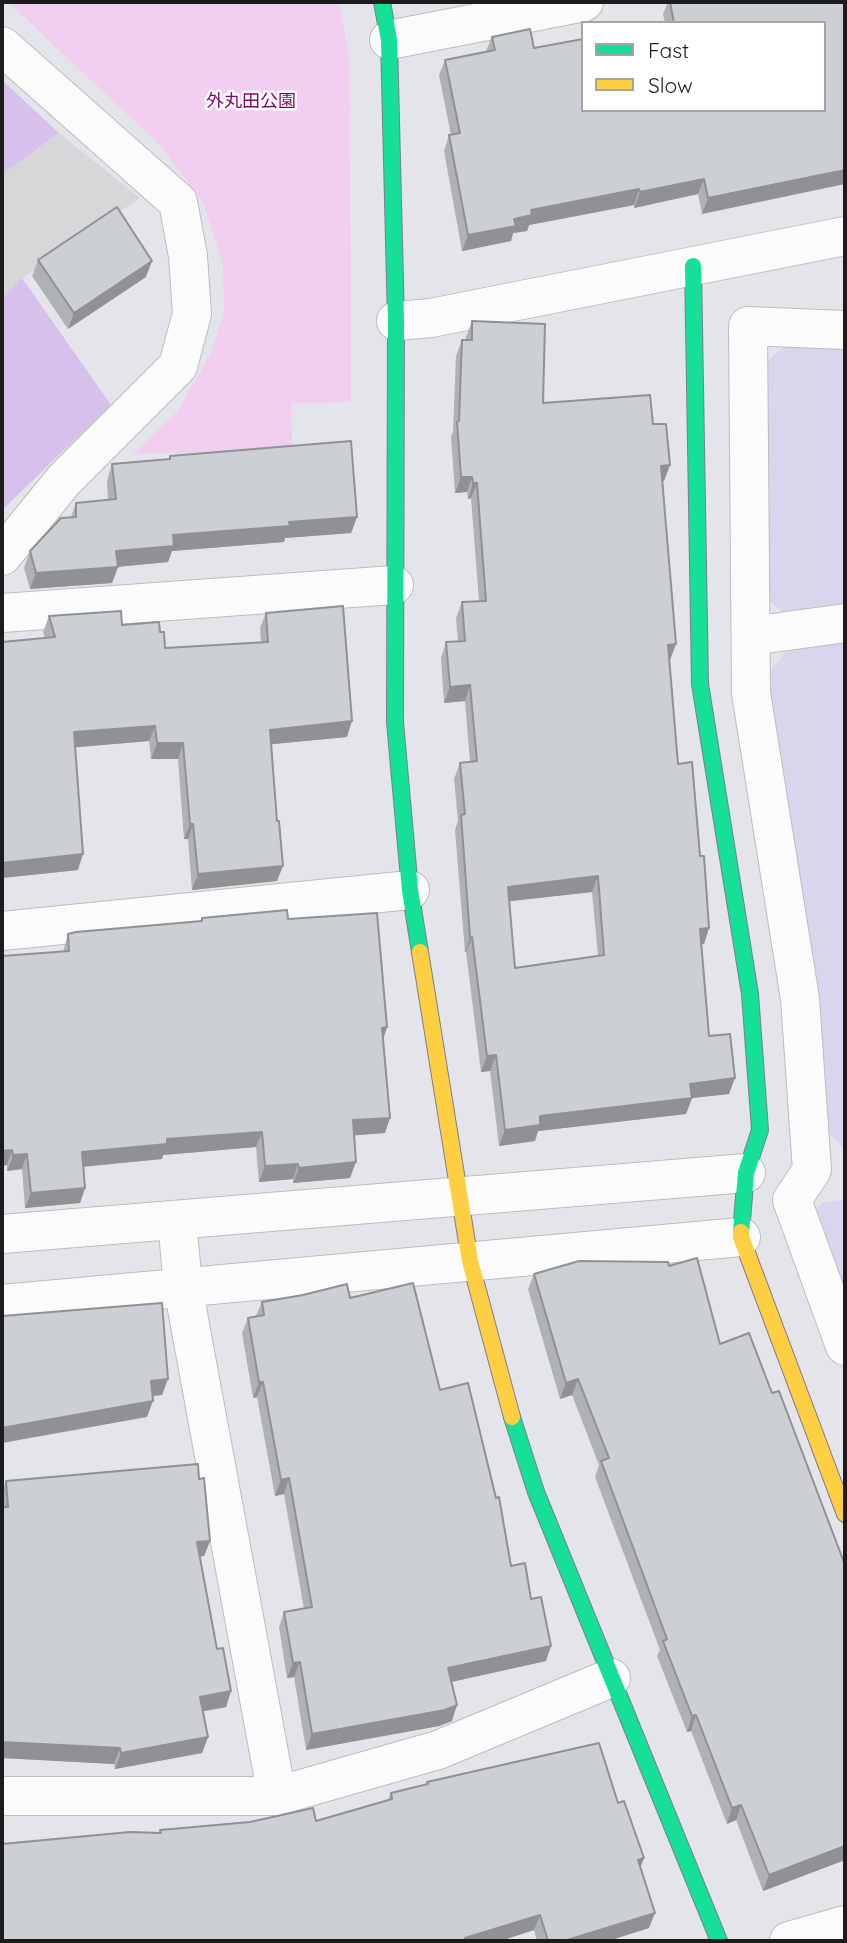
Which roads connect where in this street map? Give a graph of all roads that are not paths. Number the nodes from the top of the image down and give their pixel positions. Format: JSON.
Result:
{"nodes":[{"id":1,"x":382,"y":2,"type":"edge"},
{"id":2,"x":584,"y":2,"type":"edge"},
{"id":3,"x":389,"y":40,"type":"junction"},
{"id":4,"x":2,"y":46,"type":"edge"},
{"id":5,"x":845,"y":236,"type":"edge"},
{"id":6,"x":693,"y":266,"type":"junction"},
{"id":7,"x":396,"y":321,"type":"junction"},
{"id":8,"x":845,"y":330,"type":"edge"},
{"id":9,"x":2,"y":556,"type":"edge"},
{"id":10,"x":394,"y":585,"type":"junction"},
{"id":11,"x":2,"y":613,"type":"edge"},
{"id":12,"x":845,"y":622,"type":"edge"},
{"id":13,"x":751,"y":636,"type":"junction"},
{"id":14,"x":410,"y":890,"type":"junction"},
{"id":15,"x":2,"y":931,"type":"edge"},
{"id":16,"x":829,"y":1168,"type":"edge"},
{"id":17,"x":746,"y":1173,"type":"junction"},
{"id":18,"x":460,"y":1197,"type":"junction"},
{"id":19,"x":177,"y":1220,"type":"junction"},
{"id":20,"x":2,"y":1234,"type":"edge"},
{"id":21,"x":741,"y":1237,"type":"junction"},
{"id":22,"x":470,"y":1261,"type":"junction"},
{"id":23,"x":183,"y":1287,"type":"junction"},
{"id":24,"x":2,"y":1304,"type":"edge"},
{"id":25,"x":845,"y":1346,"type":"edge"},
{"id":26,"x":845,"y":1514,"type":"edge"},
{"id":27,"x":611,"y":1678,"type":"junction"},
{"id":28,"x":2,"y":1796,"type":"edge"},
{"id":29,"x":277,"y":1796,"type":"junction"},
{"id":30,"x":845,"y":1925,"type":"edge"},
{"id":31,"x":719,"y":1941,"type":"edge"},
{"id":32,"x":789,"y":1941,"type":"edge"}],
"edges":[{"from":1,"to":3,"type":"street"},
{"from":2,"to":3,"type":"street"},
{"from":3,"to":7,"type":"street"},
{"from":4,"to":9,"type":"street"},
{"from":5,"to":6,"type":"street"},
{"from":6,"to":7,"type":"street"},
{"from":6,"to":17,"type":"street"},
{"from":7,"to":10,"type":"street"},
{"from":8,"to":13,"type":"street"},
{"from":10,"to":11,"type":"street"},
{"from":10,"to":14,"type":"street"},
{"from":12,"to":13,"type":"street"},
{"from":13,"to":16,"type":"street"},
{"from":14,"to":15,"type":"street"},
{"from":14,"to":18,"type":"street"},
{"from":16,"to":25,"type":"street"},
{"from":17,"to":18,"type":"street"},
{"from":17,"to":21,"type":"street"},
{"from":18,"to":19,"type":"street"},
{"from":18,"to":22,"type":"street"},
{"from":19,"to":20,"type":"street"},
{"from":19,"to":23,"type":"street"},
{"from":21,"to":22,"type":"street"},
{"from":21,"to":26,"type":"street"},
{"from":22,"to":23,"type":"street"},
{"from":22,"to":27,"type":"street"},
{"from":23,"to":24,"type":"street"},
{"from":23,"to":29,"type":"street"},
{"from":27,"to":29,"type":"street"},
{"from":27,"to":31,"type":"street"},
{"from":28,"to":29,"type":"street"},
{"from":30,"to":32,"type":"street"}]}
